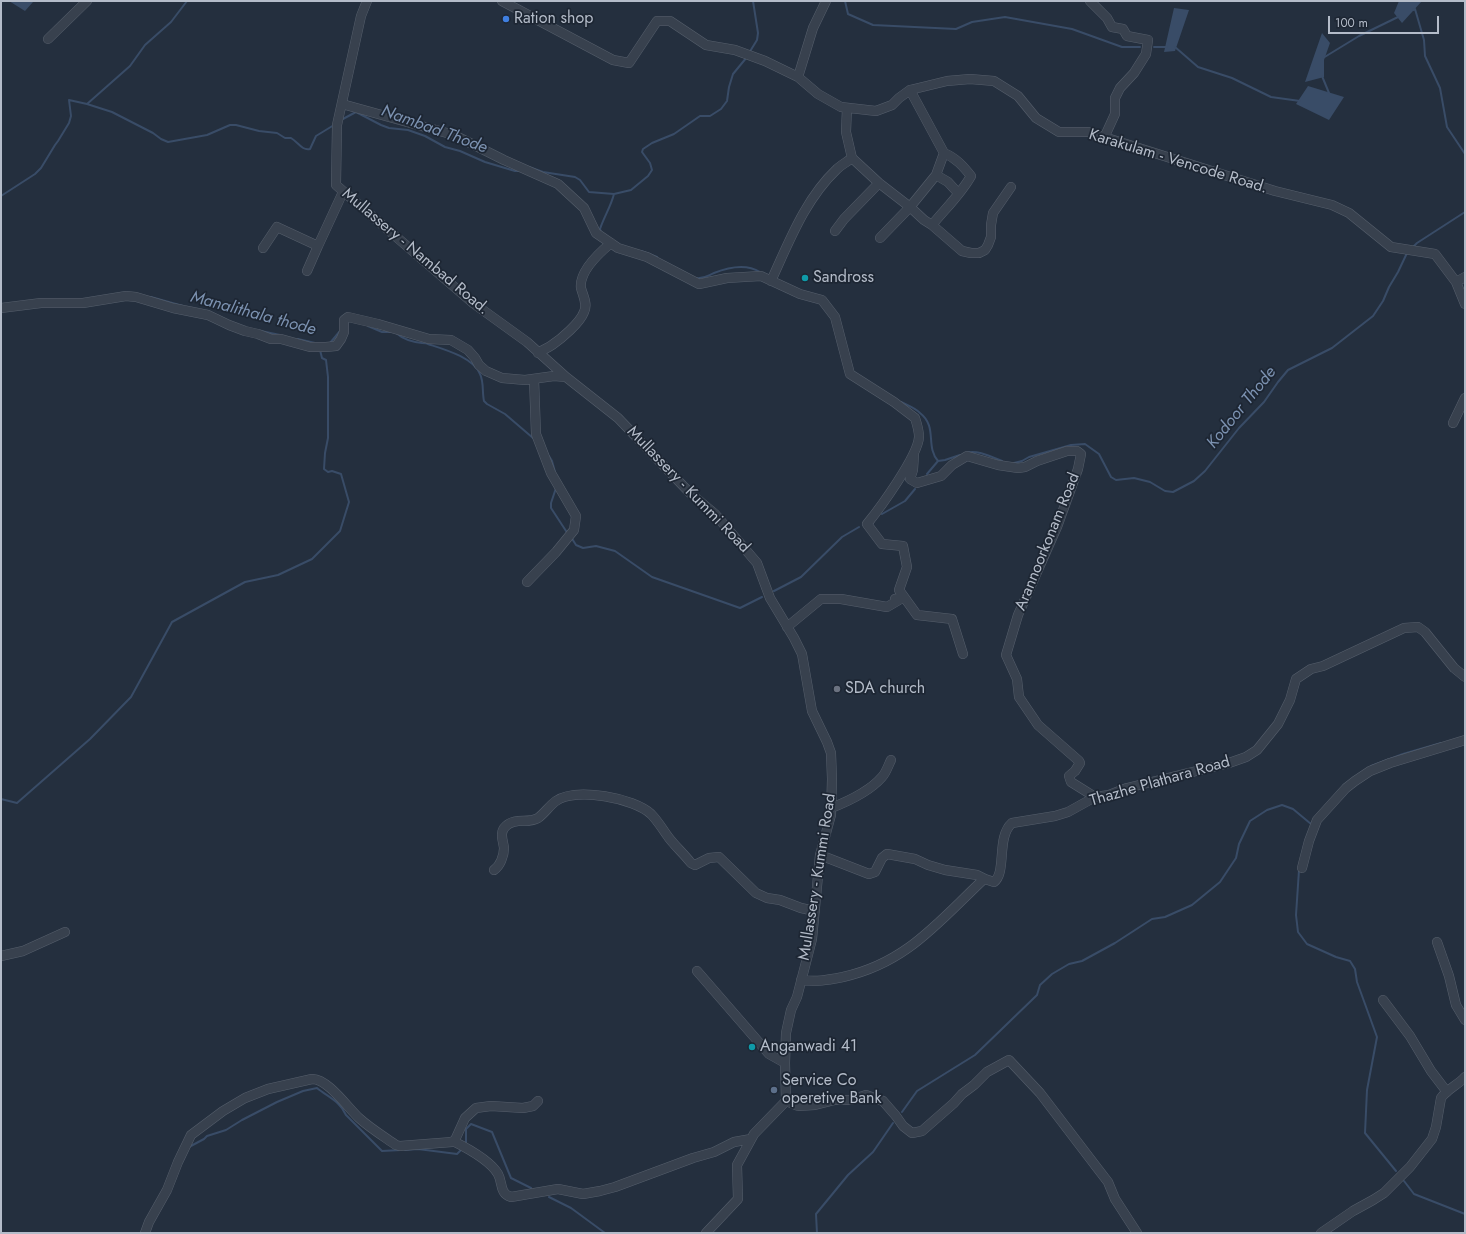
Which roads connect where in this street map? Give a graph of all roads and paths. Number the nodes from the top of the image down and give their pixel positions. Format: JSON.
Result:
{"nodes":[{"id":1,"x":87,"y":1,"type":"edge"},
{"id":2,"x":367,"y":1,"type":"edge"},
{"id":3,"x":502,"y":1,"type":"edge"},
{"id":4,"x":826,"y":1,"type":"edge"},
{"id":5,"x":1090,"y":1,"type":"edge"},
{"id":6,"x":48,"y":39,"type":"dead end"},
{"id":7,"x":798,"y":77,"type":"junction"},
{"id":8,"x":910,"y":90,"type":"junction"},
{"id":9,"x":342,"y":104,"type":"junction"},
{"id":10,"x":847,"y":108,"type":"junction"},
{"id":11,"x":1104,"y":138,"type":"junction"},
{"id":12,"x":944,"y":154,"type":"junction"},
{"id":13,"x":852,"y":158,"type":"junction"},
{"id":14,"x":936,"y":175,"type":"junction"},
{"id":15,"x":879,"y":183,"type":"junction"},
{"id":16,"x":1012,"y":187,"type":"dead end"},
{"id":17,"x":343,"y":192,"type":"junction"},
{"id":18,"x":958,"y":193,"type":"junction"},
{"id":19,"x":910,"y":207,"type":"junction"},
{"id":20,"x":932,"y":225,"type":"junction"},
{"id":21,"x":835,"y":231,"type":"dead end"},
{"id":22,"x":880,"y":238,"type":"dead end"},
{"id":23,"x":611,"y":243,"type":"junction"},
{"id":24,"x":318,"y":246,"type":"junction"},
{"id":25,"x":263,"y":248,"type":"dead end"},
{"id":26,"x":307,"y":271,"type":"dead end"},
{"id":27,"x":1465,"y":277,"type":"edge"},
{"id":28,"x":771,"y":281,"type":"junction"},
{"id":29,"x":1456,"y":282,"type":"junction"},
{"id":30,"x":1465,"y":304,"type":"edge"},
{"id":31,"x":1,"y":308,"type":"edge"},
{"id":32,"x":538,"y":353,"type":"junction"},
{"id":33,"x":566,"y":377,"type":"junction"},
{"id":34,"x":534,"y":379,"type":"junction"},
{"id":35,"x":1465,"y":398,"type":"edge"},
{"id":36,"x":1453,"y":423,"type":"dead end"},
{"id":37,"x":914,"y":452,"type":"junction"},
{"id":38,"x":526,"y":582,"type":"dead end"},
{"id":39,"x":900,"y":598,"type":"junction"},
{"id":40,"x":787,"y":627,"type":"junction"},
{"id":41,"x":963,"y":654,"type":"dead end"},
{"id":42,"x":1465,"y":677,"type":"edge"},
{"id":43,"x":1465,"y":740,"type":"edge"},
{"id":44,"x":891,"y":760,"type":"dead end"},
{"id":45,"x":1095,"y":797,"type":"junction"},
{"id":46,"x":831,"y":808,"type":"junction"},
{"id":47,"x":820,"y":855,"type":"junction"},
{"id":48,"x":1302,"y":868,"type":"dead end"},
{"id":49,"x":494,"y":870,"type":"dead end"},
{"id":50,"x":984,"y":879,"type":"junction"},
{"id":51,"x":815,"y":911,"type":"junction"},
{"id":52,"x":65,"y":932,"type":"dead end"},
{"id":53,"x":1437,"y":942,"type":"dead end"},
{"id":54,"x":1,"y":956,"type":"edge"},
{"id":55,"x":697,"y":971,"type":"dead end"},
{"id":56,"x":801,"y":980,"type":"junction"},
{"id":57,"x":1384,"y":1000,"type":"dead end"},
{"id":58,"x":1465,"y":1020,"type":"edge"},
{"id":59,"x":785,"y":1063,"type":"junction"},
{"id":60,"x":1465,"y":1077,"type":"edge"},
{"id":61,"x":1447,"y":1092,"type":"junction"},
{"id":62,"x":538,"y":1101,"type":"dead end"},
{"id":63,"x":786,"y":1101,"type":"junction"},
{"id":64,"x":751,"y":1139,"type":"junction"},
{"id":65,"x":450,"y":1142,"type":"junction"},
{"id":66,"x":145,"y":1233,"type":"edge"},
{"id":67,"x":706,"y":1233,"type":"edge"},
{"id":68,"x":1136,"y":1233,"type":"edge"},
{"id":69,"x":1321,"y":1233,"type":"edge"}],
"edges":[{"from":1,"to":6,"type":"street"},
{"from":2,"to":9,"type":"street","name":"Mullassery - Nambad Road."},
{"from":3,"to":7,"type":"street","name":"Karakulam - Vencode Road."},
{"from":4,"to":7,"type":"street"},
{"from":5,"to":11,"type":"street"},
{"from":7,"to":10,"type":"street","name":"Karakulam - Vencode Road."},
{"from":8,"to":10,"type":"street","name":"Karakulam - Vencode Road."},
{"from":8,"to":11,"type":"street","name":"Karakulam - Vencode Road."},
{"from":8,"to":12,"type":"street"},
{"from":9,"to":17,"type":"street","name":"Mullassery - Nambad Road."},
{"from":9,"to":23,"type":"street","name":"Arannoorkonam Road"},
{"from":10,"to":13,"type":"street"},
{"from":11,"to":29,"type":"street","name":"Karakulam - Vencode Road."},
{"from":12,"to":14,"type":"street"},
{"from":12,"to":18,"type":"street"},
{"from":13,"to":15,"type":"street"},
{"from":13,"to":28,"type":"street"},
{"from":14,"to":18,"type":"street"},
{"from":14,"to":19,"type":"street"},
{"from":15,"to":19,"type":"street"},
{"from":15,"to":21,"type":"street"},
{"from":16,"to":20,"type":"street"},
{"from":17,"to":24,"type":"street"},
{"from":17,"to":32,"type":"street","name":"Mullassery - Nambad Road."},
{"from":18,"to":20,"type":"street"},
{"from":19,"to":20,"type":"street"},
{"from":19,"to":22,"type":"street"},
{"from":23,"to":28,"type":"street","name":"Arannoorkonam Road"},
{"from":23,"to":32,"type":"street"},
{"from":24,"to":25,"type":"street"},
{"from":24,"to":26,"type":"street"},
{"from":27,"to":29,"type":"street"},
{"from":28,"to":37,"type":"street","name":"Arannoorkonam Road"},
{"from":29,"to":30,"type":"street","name":"Karakulam - Vencode Road."},
{"from":31,"to":34,"type":"street"},
{"from":32,"to":33,"type":"street","name":"Mullassery - Nambad Road."},
{"from":33,"to":34,"type":"street"},
{"from":33,"to":40,"type":"street","name":"Mullassery - Kummi Road"},
{"from":34,"to":38,"type":"street"},
{"from":35,"to":36,"type":"street"},
{"from":37,"to":39,"type":"street","name":"Arannoorkonam Road"},
{"from":37,"to":45,"type":"street","name":"Arannoorkonam Road"},
{"from":39,"to":40,"type":"street"},
{"from":39,"to":41,"type":"street"},
{"from":40,"to":46,"type":"street","name":"Mullassery - Kummi Road"},
{"from":42,"to":45,"type":"street","name":"Thazhe Plathara Road"},
{"from":43,"to":48,"type":"street"},
{"from":44,"to":46,"type":"street"},
{"from":45,"to":50,"type":"street","name":"Thazhe Plathara Road"},
{"from":46,"to":47,"type":"street","name":"Mullassery - Kummi Road"},
{"from":47,"to":50,"type":"street"},
{"from":47,"to":51,"type":"street","name":"Mullassery - Kummi Road"},
{"from":49,"to":51,"type":"street"},
{"from":50,"to":56,"type":"street"},
{"from":51,"to":56,"type":"street","name":"Mullassery - Kummi Road"},
{"from":52,"to":54,"type":"street"},
{"from":53,"to":58,"type":"street"},
{"from":55,"to":59,"type":"street"},
{"from":56,"to":59,"type":"street","name":"Mullassery - Kummi Road"},
{"from":57,"to":61,"type":"street"},
{"from":59,"to":63,"type":"street","name":"Mullassery - Kummi Road"},
{"from":60,"to":61,"type":"street"},
{"from":61,"to":69,"type":"street"},
{"from":62,"to":65,"type":"street"},
{"from":63,"to":64,"type":"street"},
{"from":63,"to":68,"type":"street"},
{"from":64,"to":65,"type":"street"},
{"from":64,"to":67,"type":"street"},
{"from":65,"to":66,"type":"street"}]}
